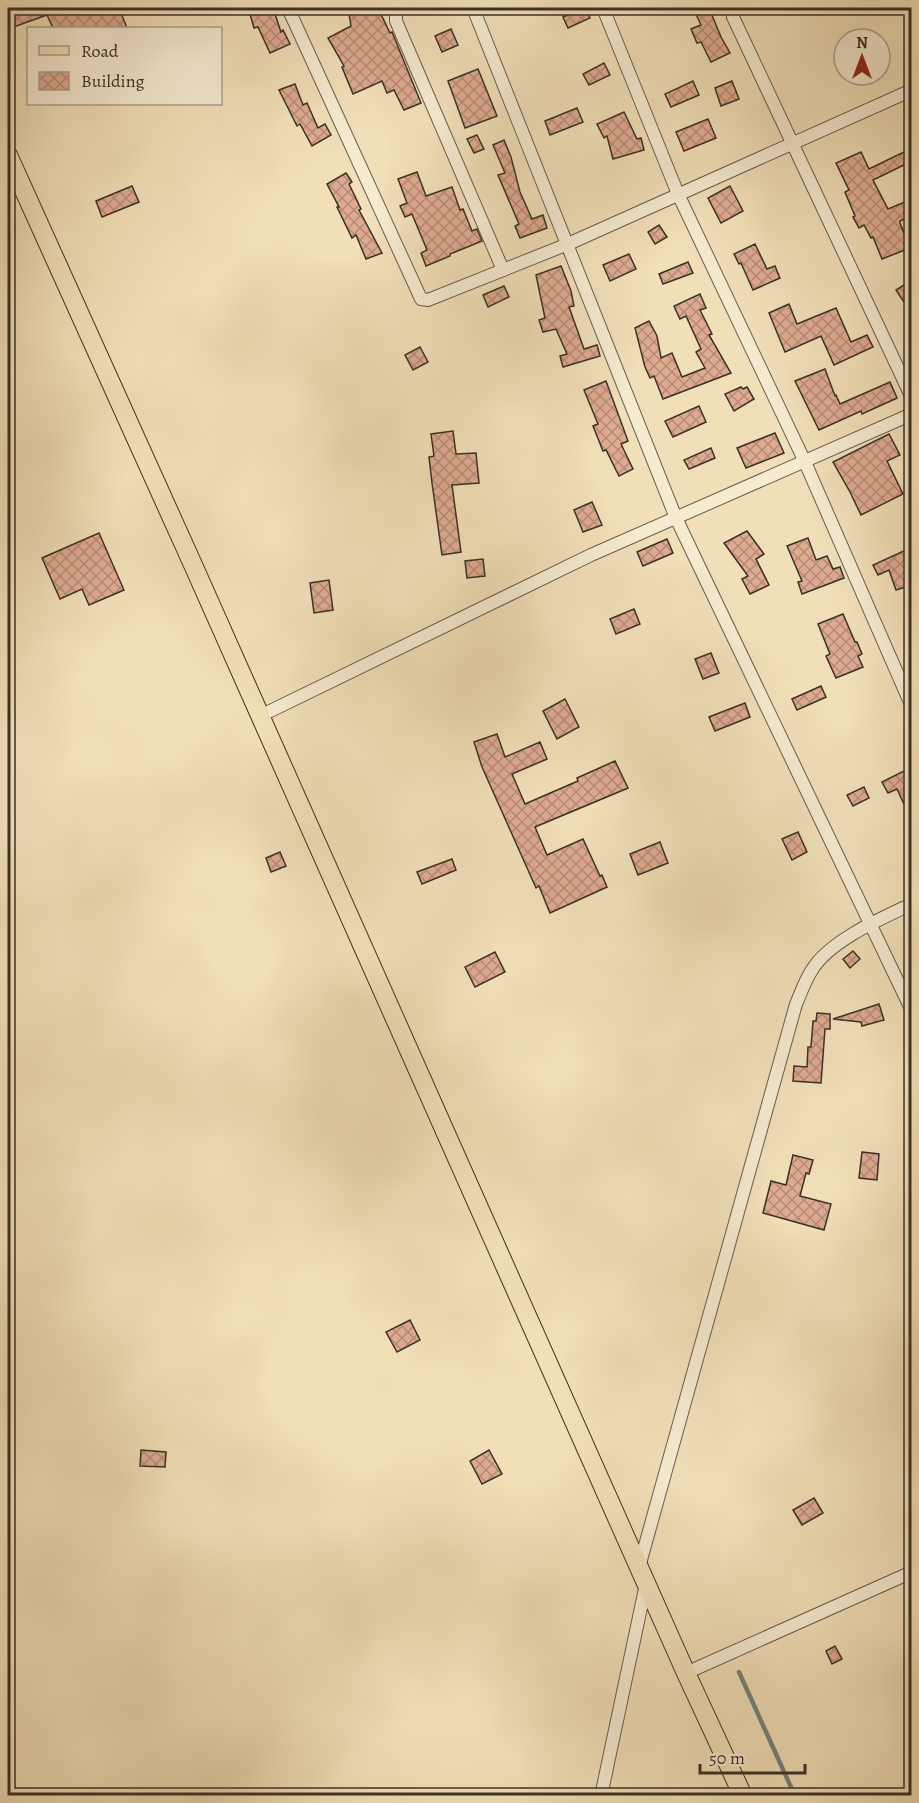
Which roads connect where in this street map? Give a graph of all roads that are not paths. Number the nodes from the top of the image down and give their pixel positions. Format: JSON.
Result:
{"nodes":[{"id":1,"x":288,"y":8,"type":"edge"},
{"id":2,"x":396,"y":8,"type":"edge"},
{"id":3,"x":473,"y":8,"type":"edge"},
{"id":4,"x":603,"y":8,"type":"edge"},
{"id":5,"x":733,"y":17,"type":"dead end"},
{"id":6,"x":912,"y":90,"type":"edge"},
{"id":7,"x":793,"y":143,"type":"junction"},
{"id":8,"x":8,"y":155,"type":"edge"},
{"id":9,"x":678,"y":194,"type":"junction"},
{"id":10,"x":568,"y":244,"type":"junction"},
{"id":11,"x":503,"y":270,"type":"junction"},
{"id":12,"x":912,"y":398,"type":"edge"},
{"id":13,"x":912,"y":414,"type":"edge"},
{"id":14,"x":805,"y":462,"type":"junction"},
{"id":15,"x":676,"y":518,"type":"junction"},
{"id":16,"x":912,"y":707,"type":"edge"},
{"id":17,"x":260,"y":716,"type":"junction"},
{"id":18,"x":912,"y":904,"type":"edge"},
{"id":19,"x":870,"y":923,"type":"junction"},
{"id":20,"x":912,"y":1011,"type":"edge"},
{"id":21,"x":912,"y":1572,"type":"edge"},
{"id":22,"x":643,"y":1575,"type":"junction"},
{"id":23,"x":686,"y":1673,"type":"junction"},
{"id":24,"x":601,"y":1796,"type":"edge"},
{"id":25,"x":743,"y":1796,"type":"edge"}],
"edges":[{"from":1,"to":11,"type":"street"},
{"from":2,"to":11,"type":"street"},
{"from":3,"to":10,"type":"street"},
{"from":4,"to":9,"type":"street"},
{"from":5,"to":7,"type":"street"},
{"from":6,"to":7,"type":"street"},
{"from":7,"to":9,"type":"street"},
{"from":7,"to":12,"type":"street"},
{"from":8,"to":17,"type":"main road"},
{"from":9,"to":10,"type":"street"},
{"from":9,"to":14,"type":"street"},
{"from":10,"to":11,"type":"street"},
{"from":10,"to":15,"type":"street"},
{"from":13,"to":14,"type":"street"},
{"from":14,"to":15,"type":"street"},
{"from":14,"to":16,"type":"street"},
{"from":15,"to":17,"type":"street"},
{"from":15,"to":19,"type":"street"},
{"from":17,"to":22,"type":"main road"},
{"from":18,"to":19,"type":"street"},
{"from":19,"to":20,"type":"street"},
{"from":19,"to":22,"type":"street"},
{"from":21,"to":23,"type":"street"},
{"from":22,"to":23,"type":"main road"},
{"from":22,"to":24,"type":"street"},
{"from":23,"to":25,"type":"main road"}]}
